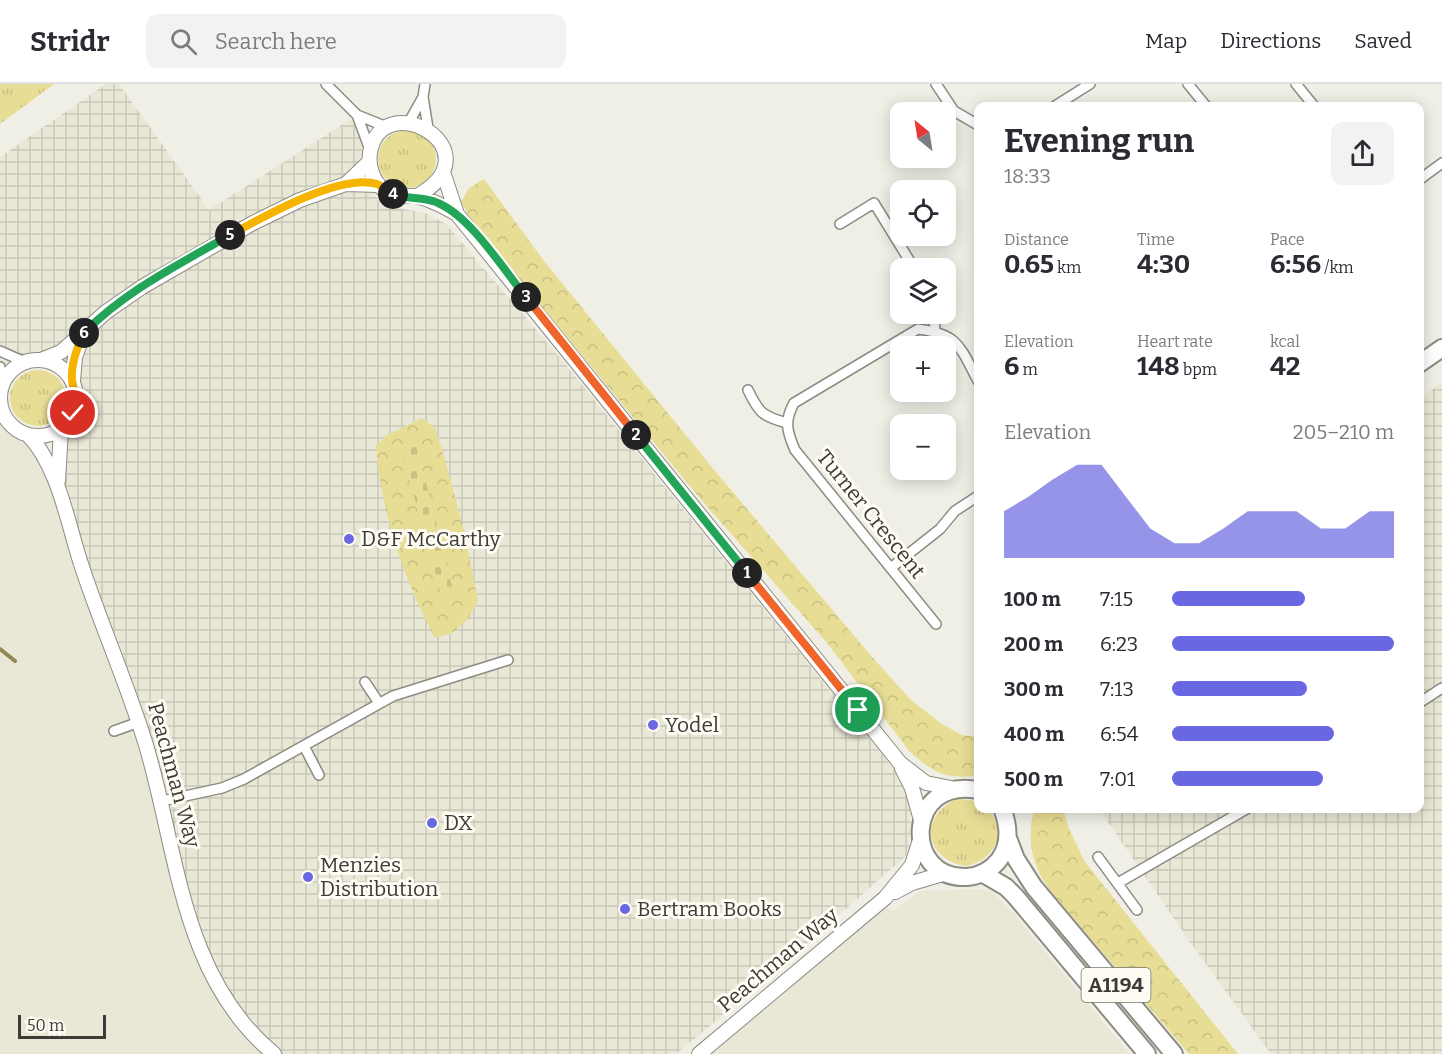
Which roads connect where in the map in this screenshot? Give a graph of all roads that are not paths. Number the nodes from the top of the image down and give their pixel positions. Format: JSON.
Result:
{"nodes":[{"id":1,"x":326,"y":84,"type":"edge"},
{"id":2,"x":425,"y":84,"type":"edge"},
{"id":3,"x":936,"y":84,"type":"edge"},
{"id":4,"x":1090,"y":84,"type":"edge"},
{"id":5,"x":1188,"y":84,"type":"edge"},
{"id":6,"x":1296,"y":84,"type":"edge"},
{"id":7,"x":423,"y":97,"type":"junction"},
{"id":8,"x":1062,"y":102,"type":"edge"},
{"id":9,"x":1203,"y":102,"type":"edge"},
{"id":10,"x":1311,"y":102,"type":"edge"},
{"id":11,"x":357,"y":115,"type":"junction"},
{"id":12,"x":409,"y":122,"type":"junction"},
{"id":13,"x":974,"y":123,"type":"edge"},
{"id":14,"x":387,"y":127,"type":"junction"},
{"id":15,"x":428,"y":128,"type":"junction"},
{"id":16,"x":369,"y":156,"type":"junction"},
{"id":17,"x":1442,"y":163,"type":"edge"},
{"id":18,"x":443,"y":172,"type":"junction"},
{"id":19,"x":1424,"y":176,"type":"edge"},
{"id":20,"x":346,"y":183,"type":"junction"},
{"id":21,"x":378,"y":184,"type":"junction"},
{"id":22,"x":417,"y":196,"type":"junction"},
{"id":23,"x":457,"y":214,"type":"junction"},
{"id":24,"x":840,"y":224,"type":"dead end"},
{"id":25,"x":908,"y":258,"type":"edge"},
{"id":26,"x":935,"y":324,"type":"edge"},
{"id":27,"x":935,"y":331,"type":"junction"},
{"id":28,"x":83,"y":334,"type":"junction"},
{"id":29,"x":1442,"y":348,"type":"edge"},
{"id":30,"x":0,"y":351,"type":"edge"},
{"id":31,"x":42,"y":360,"type":"junction"},
{"id":32,"x":1424,"y":361,"type":"edge"},
{"id":33,"x":25,"y":362,"type":"junction"},
{"id":34,"x":1424,"y":366,"type":"edge"},
{"id":35,"x":0,"y":367,"type":"edge"},
{"id":36,"x":974,"y":374,"type":"edge"},
{"id":37,"x":72,"y":381,"type":"junction"},
{"id":38,"x":2,"y":385,"type":"junction"},
{"id":39,"x":747,"y":390,"type":"dead end"},
{"id":40,"x":787,"y":423,"type":"junction"},
{"id":41,"x":61,"y":430,"type":"junction"},
{"id":42,"x":28,"y":435,"type":"junction"},
{"id":43,"x":59,"y":492,"type":"junction"},
{"id":44,"x":974,"y":499,"type":"edge"},
{"id":45,"x":892,"y":567,"type":"junction"},
{"id":46,"x":936,"y":624,"type":"dead end"},
{"id":47,"x":508,"y":660,"type":"dead end"},
{"id":48,"x":365,"y":682,"type":"dead end"},
{"id":49,"x":1442,"y":688,"type":"edge"},
{"id":50,"x":1424,"y":700,"type":"edge"},
{"id":51,"x":379,"y":703,"type":"junction"},
{"id":52,"x":139,"y":722,"type":"junction"},
{"id":53,"x":114,"y":731,"type":"dead end"},
{"id":54,"x":304,"y":746,"type":"junction"},
{"id":55,"x":900,"y":763,"type":"junction"},
{"id":56,"x":319,"y":774,"type":"dead end"},
{"id":57,"x":956,"y":789,"type":"junction"},
{"id":58,"x":974,"y":790,"type":"edge"},
{"id":59,"x":162,"y":801,"type":"junction"},
{"id":60,"x":1005,"y":813,"type":"edge"},
{"id":61,"x":1239,"y":813,"type":"edge"},
{"id":62,"x":921,"y":820,"type":"junction"},
{"id":63,"x":1008,"y":838,"type":"junction"},
{"id":64,"x":920,"y":840,"type":"junction"},
{"id":65,"x":1098,"y":857,"type":"dead end"},
{"id":66,"x":946,"y":873,"type":"junction"},
{"id":67,"x":982,"y":873,"type":"junction"},
{"id":68,"x":1118,"y":883,"type":"junction"},
{"id":69,"x":885,"y":898,"type":"junction"},
{"id":70,"x":1137,"y":910,"type":"dead end"},
{"id":71,"x":274,"y":1054,"type":"edge"},
{"id":72,"x":699,"y":1054,"type":"edge"},
{"id":73,"x":1147,"y":1054,"type":"edge"},
{"id":74,"x":1173,"y":1054,"type":"edge"}],
"edges":[{"from":1,"to":11,"type":"street"},
{"from":2,"to":7,"type":"street"},
{"from":3,"to":13,"type":"street"},
{"from":4,"to":8,"type":"street"},
{"from":5,"to":9,"type":"street"},
{"from":6,"to":10,"type":"street"},
{"from":7,"to":12,"type":"street"},
{"from":7,"to":15,"type":"street"},
{"from":11,"to":14,"type":"street"},
{"from":11,"to":16,"type":"street"},
{"from":12,"to":14,"type":"street"},
{"from":12,"to":15,"type":"street"},
{"from":14,"to":16,"type":"street"},
{"from":15,"to":18,"type":"street"},
{"from":16,"to":20,"type":"street"},
{"from":16,"to":21,"type":"street"},
{"from":17,"to":19,"type":"street"},
{"from":18,"to":22,"type":"street"},
{"from":18,"to":23,"type":"street"},
{"from":20,"to":21,"type":"street"},
{"from":20,"to":28,"type":"street"},
{"from":21,"to":22,"type":"street"},
{"from":22,"to":23,"type":"street"},
{"from":23,"to":55,"type":"street"},
{"from":24,"to":25,"type":"street"},
{"from":26,"to":27,"type":"street"},
{"from":27,"to":36,"type":"street"},
{"from":27,"to":40,"type":"street"},
{"from":28,"to":31,"type":"street"},
{"from":28,"to":37,"type":"street","name":"Peachman Way"},
{"from":29,"to":32,"type":"highway"},
{"from":29,"to":34,"type":"street"},
{"from":30,"to":33,"type":"street"},
{"from":31,"to":33,"type":"street"},
{"from":31,"to":37,"type":"street"},
{"from":33,"to":38,"type":"street"},
{"from":35,"to":38,"type":"street"},
{"from":37,"to":41,"type":"street","name":"Peachman Way"},
{"from":38,"to":42,"type":"street","name":"Peachman Way"},
{"from":39,"to":40,"type":"street"},
{"from":40,"to":45,"type":"street","name":"Turner Crescent"},
{"from":41,"to":42,"type":"street"},
{"from":41,"to":43,"type":"street","name":"Peachman Way"},
{"from":42,"to":43,"type":"street","name":"Peachman Way"},
{"from":43,"to":52,"type":"street","name":"Peachman Way"},
{"from":44,"to":45,"type":"street"},
{"from":45,"to":46,"type":"street","name":"Turner Crescent"},
{"from":47,"to":51,"type":"street"},
{"from":48,"to":51,"type":"street"},
{"from":49,"to":50,"type":"street"},
{"from":51,"to":54,"type":"street"},
{"from":52,"to":53,"type":"street"},
{"from":52,"to":59,"type":"street","name":"Peachman Way"},
{"from":54,"to":56,"type":"street"},
{"from":54,"to":59,"type":"street"},
{"from":55,"to":57,"type":"street"},
{"from":55,"to":62,"type":"street"},
{"from":57,"to":58,"type":"highway"},
{"from":57,"to":62,"type":"highway"},
{"from":59,"to":71,"type":"street","name":"Peachman Way"},
{"from":60,"to":63,"type":"highway"},
{"from":61,"to":68,"type":"street"},
{"from":62,"to":64,"type":"highway"},
{"from":63,"to":67,"type":"highway"},
{"from":63,"to":74,"type":"highway","number":"A1194"},
{"from":64,"to":66,"type":"highway"},
{"from":64,"to":69,"type":"street","name":"Peachman Way"},
{"from":65,"to":68,"type":"street"},
{"from":66,"to":67,"type":"highway"},
{"from":66,"to":69,"type":"street","name":"Peachman Way"},
{"from":67,"to":73,"type":"highway","number":"A1194"},
{"from":68,"to":70,"type":"street"},
{"from":69,"to":72,"type":"street","name":"Peachman Way"}]}
